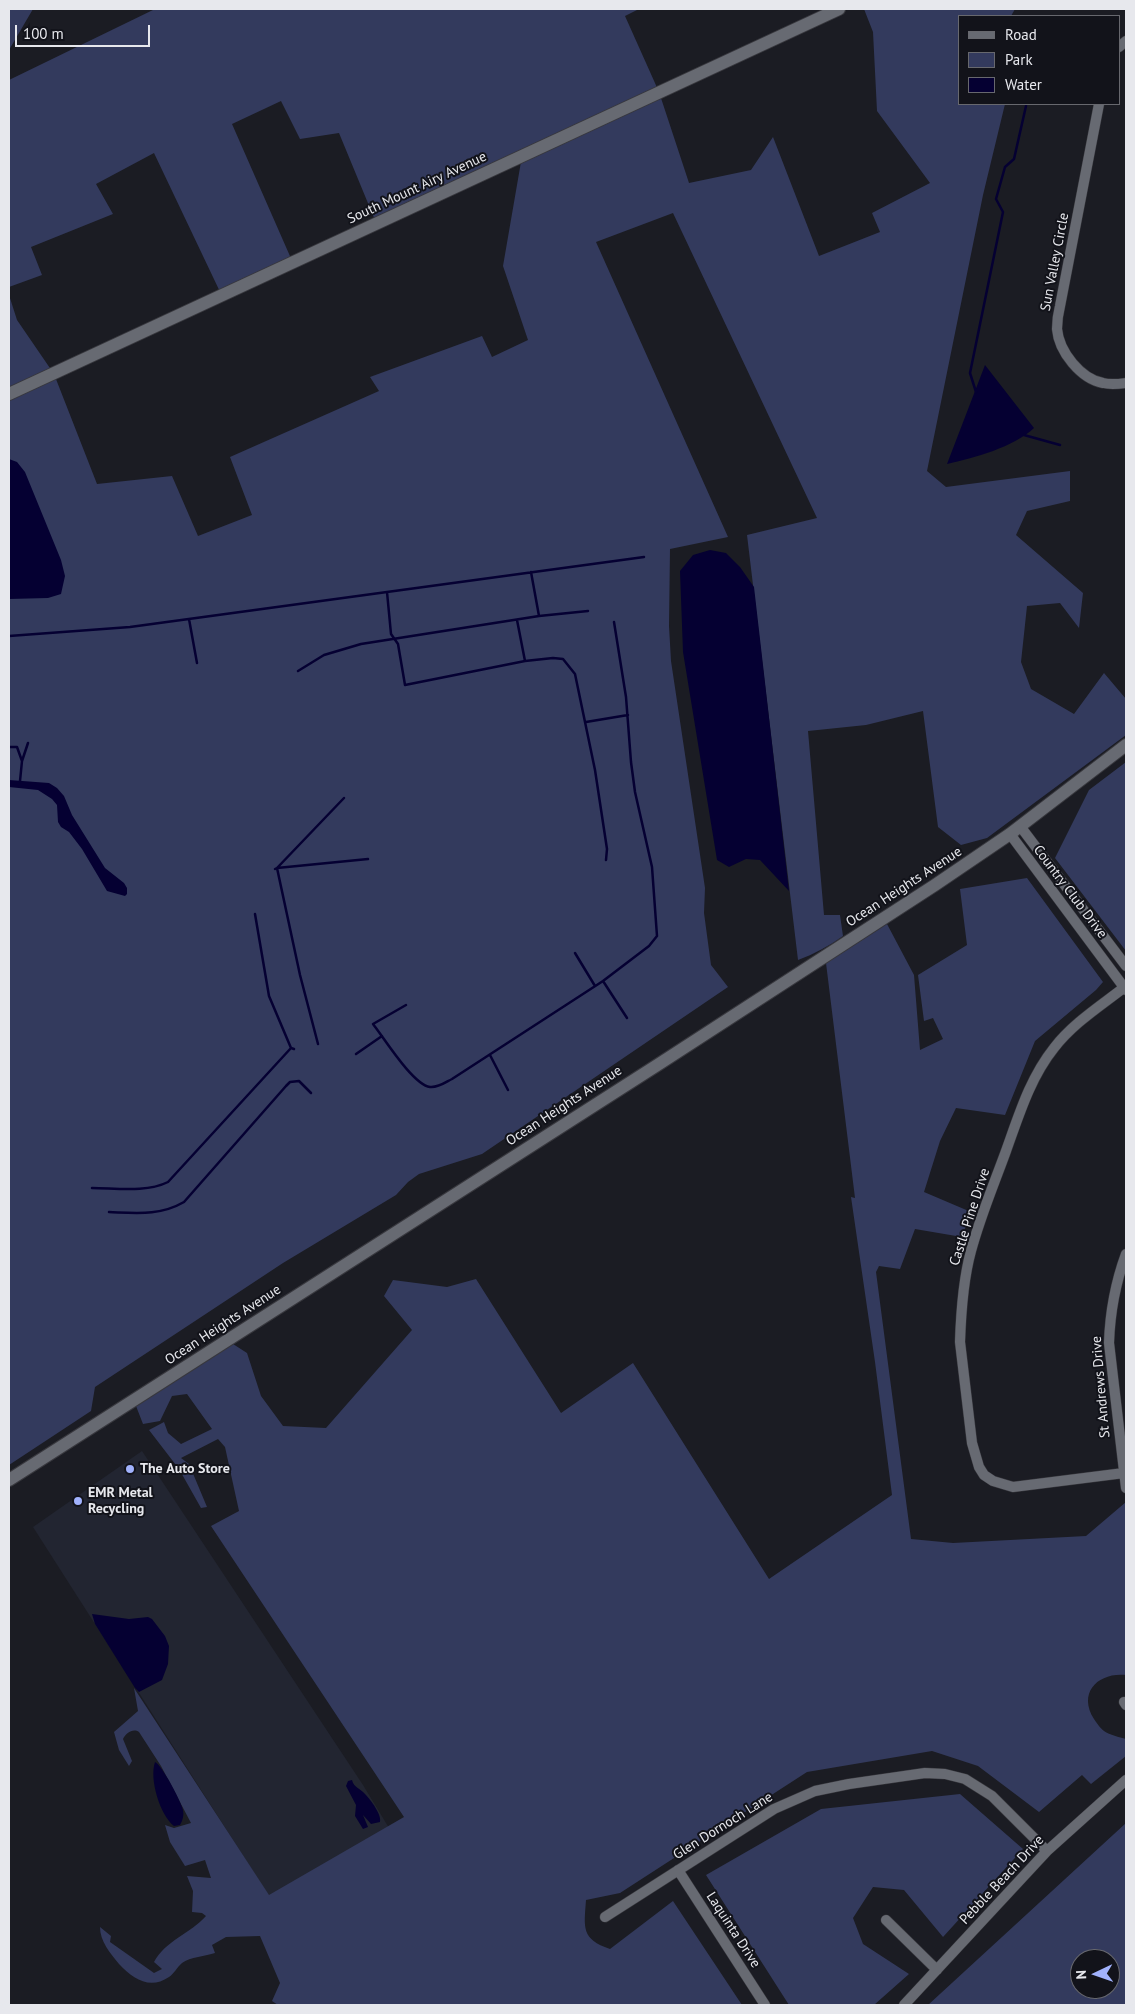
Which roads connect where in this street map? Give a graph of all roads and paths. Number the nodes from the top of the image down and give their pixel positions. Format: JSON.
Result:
{"nodes":[{"id":1,"x":839,"y":9,"type":"edge"},
{"id":2,"x":1099,"y":105,"type":"edge"},
{"id":3,"x":1126,"y":383,"type":"edge"},
{"id":4,"x":9,"y":394,"type":"edge"},
{"id":5,"x":1126,"y":745,"type":"edge"},
{"id":6,"x":1015,"y":830,"type":"junction"},
{"id":7,"x":1126,"y":966,"type":"edge"},
{"id":8,"x":1126,"y":988,"type":"edge"},
{"id":9,"x":1126,"y":1254,"type":"edge"},
{"id":10,"x":1124,"y":1473,"type":"junction"},
{"id":11,"x":9,"y":1480,"type":"edge"},
{"id":12,"x":1126,"y":1488,"type":"edge"},
{"id":13,"x":1126,"y":1780,"type":"edge"},
{"id":14,"x":1047,"y":1851,"type":"junction"},
{"id":15,"x":678,"y":1870,"type":"junction"},
{"id":16,"x":605,"y":1917,"type":"dead end"},
{"id":17,"x":886,"y":1920,"type":"dead end"},
{"id":18,"x":937,"y":1970,"type":"junction"},
{"id":19,"x":765,"y":2005,"type":"edge"},
{"id":20,"x":904,"y":2005,"type":"edge"}],
"edges":[{"from":1,"to":4,"type":"main road","name":"South Mount Airy Avenue"},
{"from":2,"to":3,"type":"street","name":"Sun Valley Circle"},
{"from":5,"to":6,"type":"main road","name":"Ocean Heights Avenue"},
{"from":6,"to":7,"type":"street","name":"Country Club Drive"},
{"from":6,"to":8,"type":"street","name":"Country Club Drive"},
{"from":6,"to":11,"type":"main road","name":"Ocean Heights Avenue"},
{"from":8,"to":10,"type":"street","name":"Castle Pine Drive"},
{"from":9,"to":10,"type":"street","name":"St Andrews Drive"},
{"from":10,"to":12,"type":"street","name":"St Andrews Drive"},
{"from":13,"to":14,"type":"street","name":"Pebble Beach Drive"},
{"from":14,"to":15,"type":"street","name":"Glen Dornoch Lane"},
{"from":14,"to":18,"type":"street","name":"Pebble Beach Drive"},
{"from":15,"to":16,"type":"street","name":"Glen Dornoch Lane"},
{"from":15,"to":19,"type":"street","name":"Laquinta Drive"},
{"from":17,"to":18,"type":"street"},
{"from":18,"to":20,"type":"street","name":"Pebble Beach Drive"}]}
